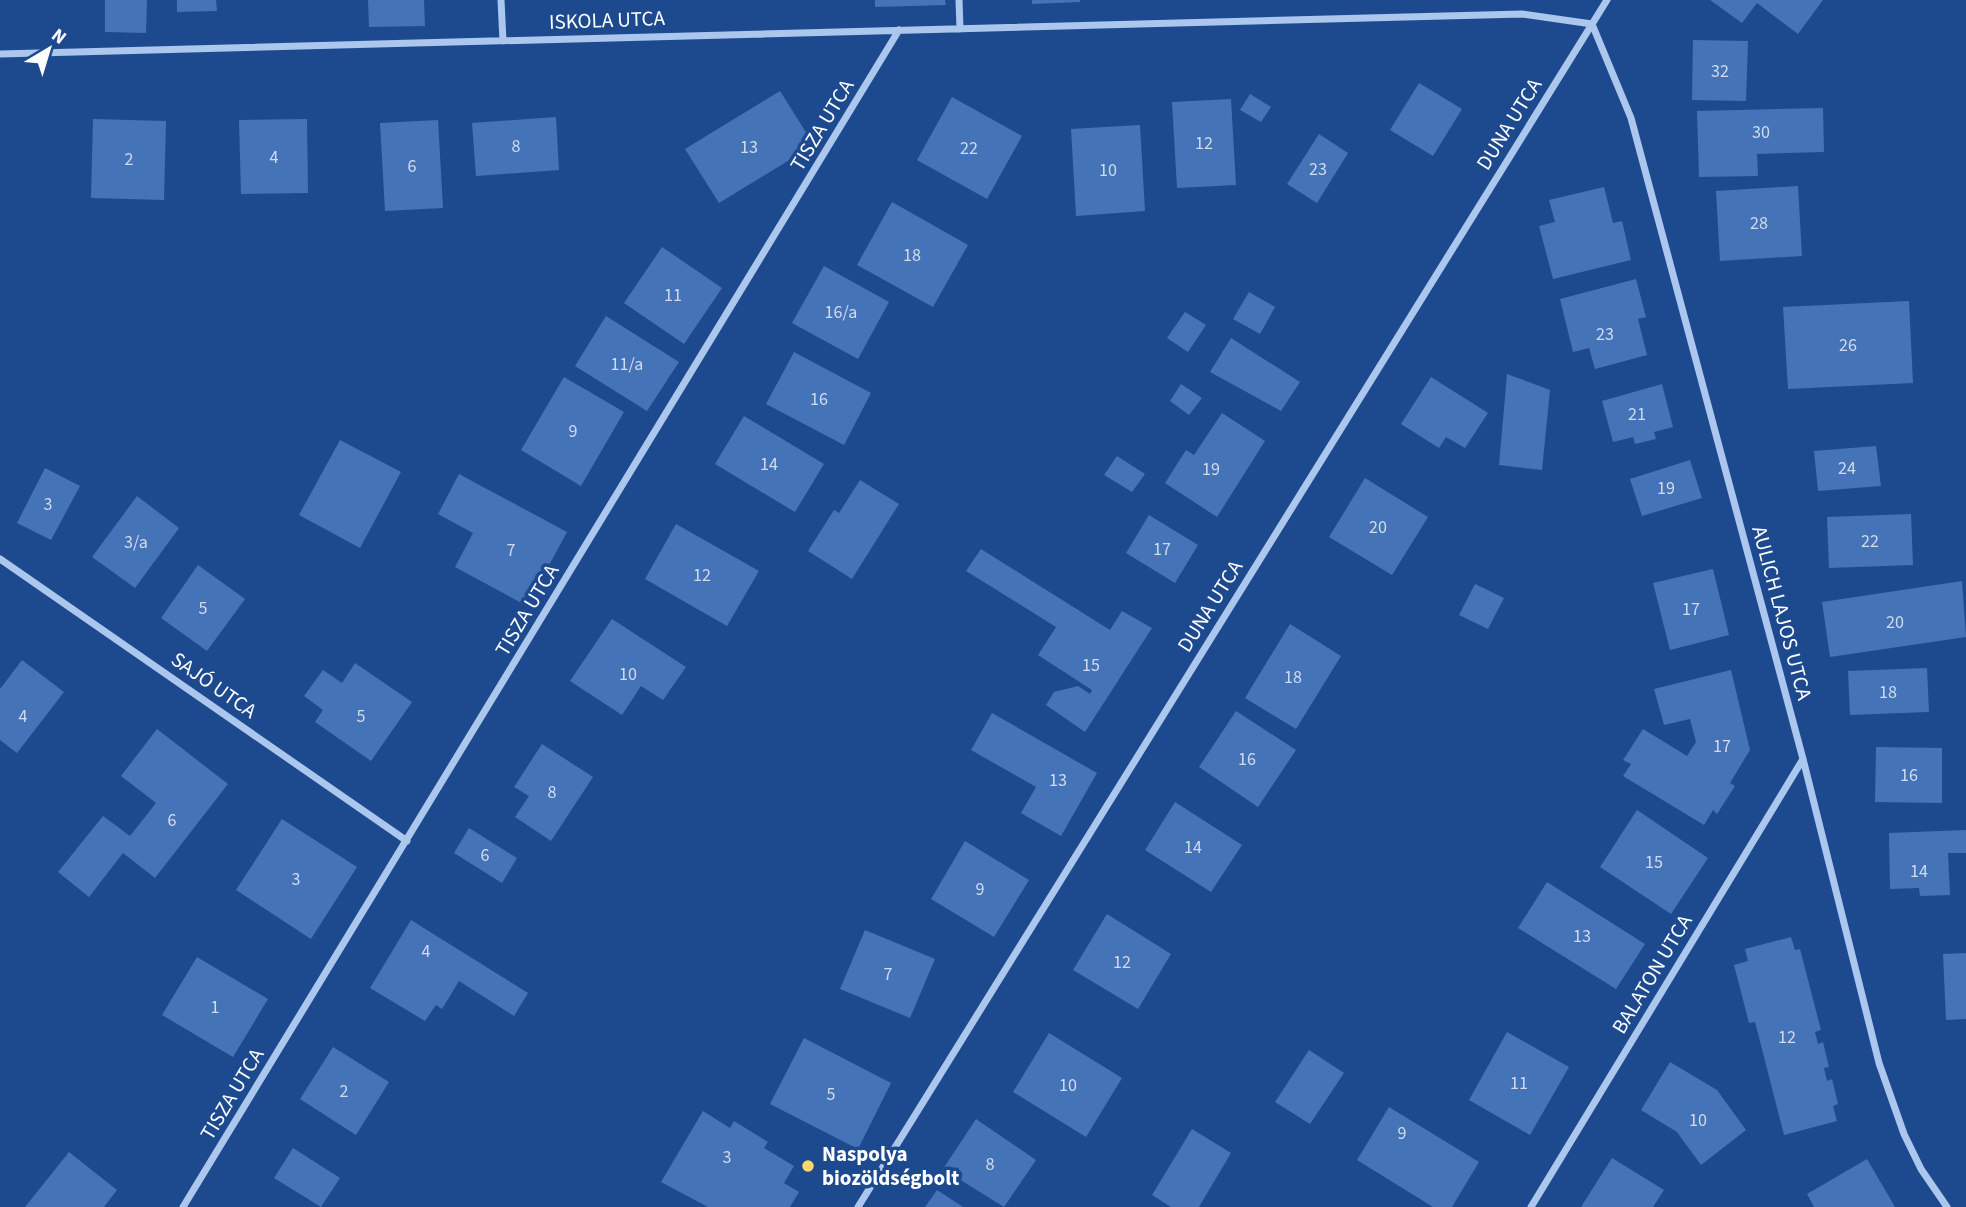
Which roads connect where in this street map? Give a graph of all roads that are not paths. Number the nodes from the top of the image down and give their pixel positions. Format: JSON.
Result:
{"nodes":[{"id":1,"x":501,"y":0,"type":"edge"},
{"id":2,"x":959,"y":0,"type":"edge"},
{"id":3,"x":1607,"y":0,"type":"edge"},
{"id":4,"x":1592,"y":24,"type":"junction"},
{"id":5,"x":960,"y":29,"type":"junction"},
{"id":6,"x":900,"y":30,"type":"junction"},
{"id":7,"x":503,"y":41,"type":"junction"},
{"id":8,"x":0,"y":54,"type":"edge"},
{"id":9,"x":0,"y":559,"type":"edge"},
{"id":10,"x":1803,"y":759,"type":"junction"},
{"id":11,"x":407,"y":841,"type":"junction"},
{"id":12,"x":183,"y":1207,"type":"edge"},
{"id":13,"x":858,"y":1207,"type":"edge"},
{"id":14,"x":1531,"y":1207,"type":"edge"},
{"id":15,"x":1947,"y":1207,"type":"edge"}],
"edges":[{"from":1,"to":7,"type":"street"},
{"from":2,"to":5,"type":"street"},
{"from":3,"to":4,"type":"street","name":"DUNA UTCA"},
{"from":4,"to":5,"type":"street","name":"ISKOLA UTCA"},
{"from":4,"to":10,"type":"street","name":"AULICH LAJOS UTCA"},
{"from":4,"to":13,"type":"street","name":"DUNA UTCA"},
{"from":5,"to":6,"type":"street","name":"ISKOLA UTCA"},
{"from":6,"to":7,"type":"street","name":"ISKOLA UTCA"},
{"from":6,"to":11,"type":"street","name":"TISZA UTCA"},
{"from":7,"to":8,"type":"street","name":"ISKOLA UTCA"},
{"from":9,"to":11,"type":"street","name":"SAJÓ UTCA"},
{"from":10,"to":14,"type":"street","name":"BALATON UTCA"},
{"from":10,"to":15,"type":"street","name":"AULICH LAJOS UTCA"},
{"from":11,"to":12,"type":"street","name":"TISZA UTCA"}]}
